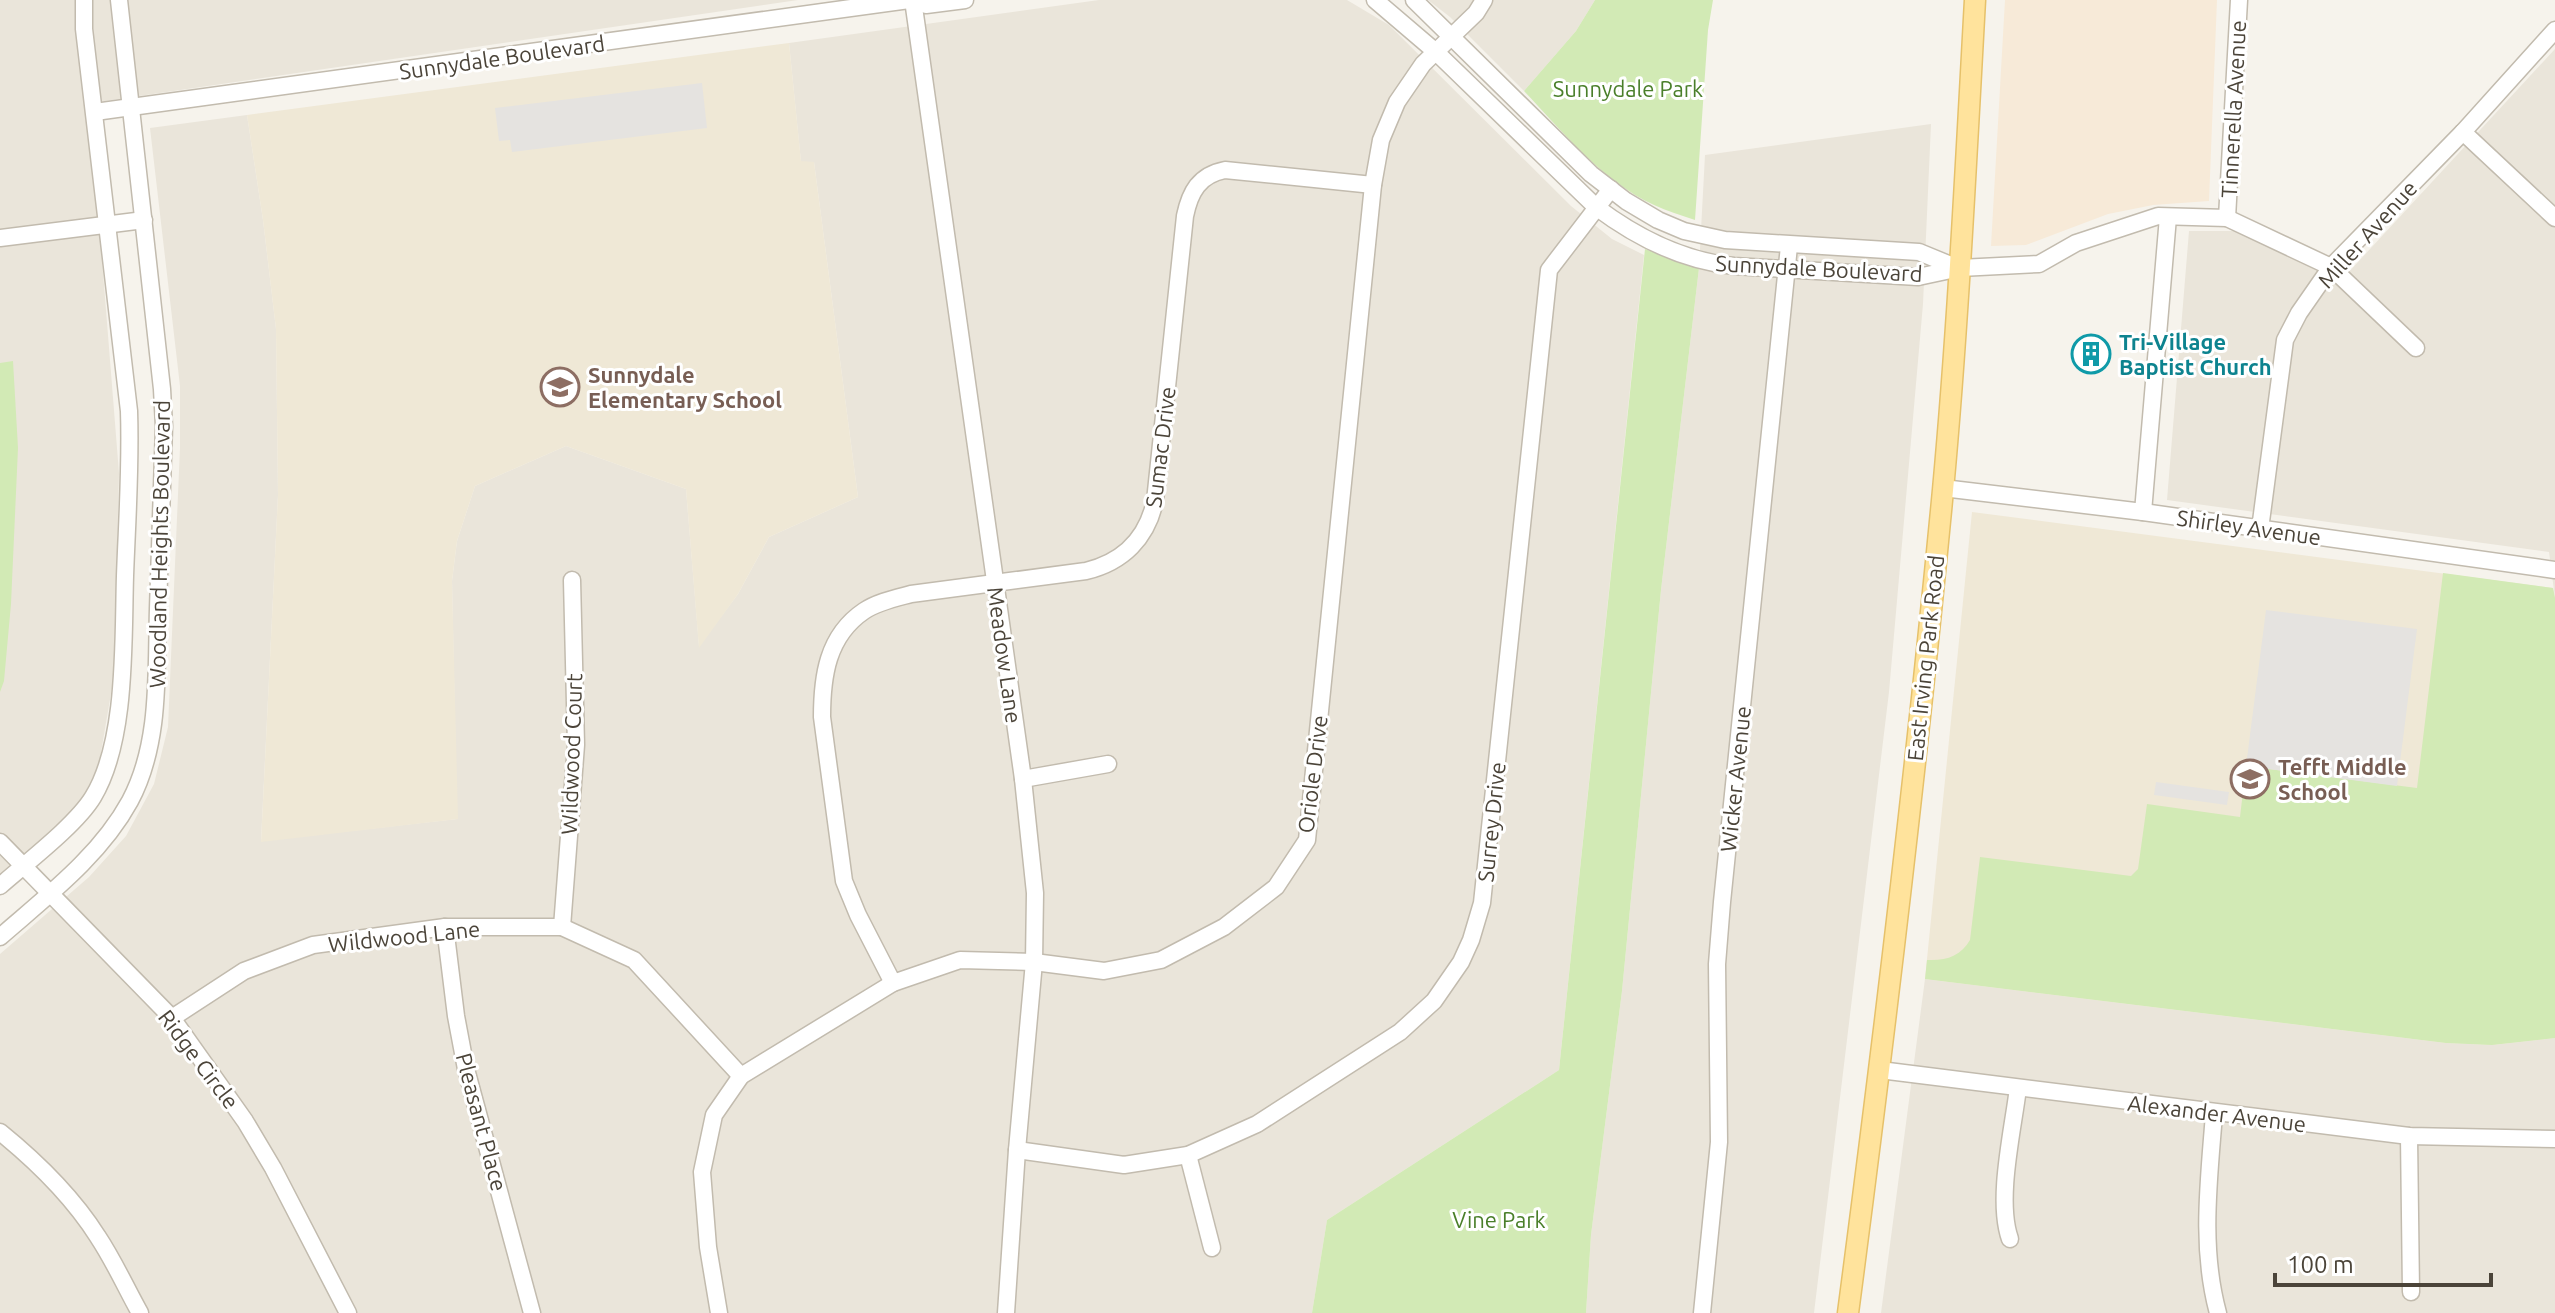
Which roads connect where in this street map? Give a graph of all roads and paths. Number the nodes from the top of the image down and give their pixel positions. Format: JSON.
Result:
{"nodes":[{"id":1,"x":84,"y":0,"type":"edge"},
{"id":2,"x":119,"y":0,"type":"edge"},
{"id":3,"x":912,"y":0,"type":"edge"},
{"id":4,"x":965,"y":0,"type":"edge"},
{"id":5,"x":1375,"y":0,"type":"edge"},
{"id":6,"x":1414,"y":0,"type":"edge"},
{"id":7,"x":1484,"y":0,"type":"edge"},
{"id":8,"x":1975,"y":0,"type":"edge"},
{"id":9,"x":2239,"y":0,"type":"edge"},
{"id":10,"x":2555,"y":30,"type":"edge"},
{"id":11,"x":1453,"y":36,"type":"junction"},
{"id":12,"x":1436,"y":52,"type":"junction"},
{"id":13,"x":132,"y":107,"type":"junction"},
{"id":14,"x":95,"y":112,"type":"junction"},
{"id":15,"x":2463,"y":132,"type":"junction"},
{"id":16,"x":1373,"y":185,"type":"junction"},
{"id":17,"x":1611,"y":189,"type":"junction"},
{"id":18,"x":1596,"y":207,"type":"junction"},
{"id":19,"x":2168,"y":217,"type":"junction"},
{"id":20,"x":2227,"y":218,"type":"junction"},
{"id":21,"x":2555,"y":218,"type":"edge"},
{"id":22,"x":144,"y":220,"type":"junction"},
{"id":23,"x":108,"y":224,"type":"junction"},
{"id":24,"x":0,"y":238,"type":"edge"},
{"id":25,"x":1789,"y":246,"type":"junction"},
{"id":26,"x":2331,"y":267,"type":"junction"},
{"id":27,"x":1960,"y":268,"type":"junction"},
{"id":28,"x":1788,"y":269,"type":"junction"},
{"id":29,"x":2416,"y":348,"type":"dead end"},
{"id":30,"x":1943,"y":488,"type":"junction"},
{"id":31,"x":2143,"y":512,"type":"junction"},
{"id":32,"x":2260,"y":529,"type":"junction"},
{"id":33,"x":2555,"y":570,"type":"edge"},
{"id":34,"x":572,"y":580,"type":"dead end"},
{"id":35,"x":994,"y":583,"type":"junction"},
{"id":36,"x":1108,"y":764,"type":"dead end"},
{"id":37,"x":1023,"y":779,"type":"junction"},
{"id":38,"x":0,"y":842,"type":"edge"},
{"id":39,"x":24,"y":865,"type":"junction"},
{"id":40,"x":0,"y":886,"type":"edge"},
{"id":41,"x":49,"y":893,"type":"junction"},
{"id":42,"x":445,"y":927,"type":"junction"},
{"id":43,"x":562,"y":927,"type":"junction"},
{"id":44,"x":0,"y":937,"type":"edge"},
{"id":45,"x":1034,"y":962,"type":"junction"},
{"id":46,"x":893,"y":983,"type":"junction"},
{"id":47,"x":172,"y":1018,"type":"junction"},
{"id":48,"x":1880,"y":1070,"type":"junction"},
{"id":49,"x":741,"y":1076,"type":"junction"},
{"id":50,"x":2018,"y":1088,"type":"junction"},
{"id":51,"x":2214,"y":1114,"type":"junction"},
{"id":52,"x":0,"y":1132,"type":"edge"},
{"id":53,"x":2409,"y":1136,"type":"junction"},
{"id":54,"x":2555,"y":1139,"type":"edge"},
{"id":55,"x":1017,"y":1150,"type":"junction"},
{"id":56,"x":1188,"y":1155,"type":"junction"},
{"id":57,"x":2010,"y":1239,"type":"dead end"},
{"id":58,"x":1212,"y":1248,"type":"dead end"},
{"id":59,"x":2411,"y":1292,"type":"dead end"},
{"id":60,"x":140,"y":1313,"type":"edge"},
{"id":61,"x":348,"y":1313,"type":"edge"},
{"id":62,"x":532,"y":1313,"type":"edge"},
{"id":63,"x":719,"y":1313,"type":"edge"},
{"id":64,"x":1006,"y":1313,"type":"edge"},
{"id":65,"x":1702,"y":1313,"type":"edge"},
{"id":66,"x":1848,"y":1313,"type":"edge"},
{"id":67,"x":2218,"y":1313,"type":"edge"}],
"edges":[{"from":1,"to":14,"type":"street","name":"Woodland Heights Boulevard"},
{"from":2,"to":13,"type":"street","name":"Woodland Heights Boulevard"},
{"from":3,"to":4,"type":"street","name":"Sunnydale Boulevard"},
{"from":3,"to":13,"type":"street","name":"Sunnydale Boulevard"},
{"from":3,"to":35,"type":"street","name":"Meadow Lane"},
{"from":5,"to":12,"type":"street","name":"Sunnydale Boulevard"},
{"from":6,"to":11,"type":"street","name":"Sunnydale Boulevard"},
{"from":7,"to":11,"type":"street","name":"Oriole Drive"},
{"from":8,"to":27,"type":"main road","name":"East Irving Park Road"},
{"from":9,"to":20,"type":"street","name":"Tinnerella Avenue"},
{"from":10,"to":15,"type":"street","name":"Miller Avenue"},
{"from":11,"to":12,"type":"street","name":"Oriole Drive"},
{"from":11,"to":17,"type":"street","name":"Sunnydale Boulevard"},
{"from":12,"to":16,"type":"street","name":"Oriole Drive"},
{"from":12,"to":18,"type":"street","name":"Sunnydale Boulevard"},
{"from":13,"to":14,"type":"street","name":"Sunnydale Boulevard"},
{"from":13,"to":22,"type":"street","name":"Woodland Heights Boulevard"},
{"from":14,"to":23,"type":"street","name":"Woodland Heights Boulevard"},
{"from":15,"to":21,"type":"street"},
{"from":15,"to":26,"type":"street","name":"Miller Avenue"},
{"from":16,"to":35,"type":"street","name":"Sumac Drive"},
{"from":16,"to":45,"type":"street","name":"Oriole Drive"},
{"from":17,"to":18,"type":"street","name":"Surrey Drive"},
{"from":17,"to":25,"type":"street","name":"Sunnydale Boulevard"},
{"from":18,"to":28,"type":"street","name":"Sunnydale Boulevard"},
{"from":18,"to":56,"type":"street","name":"Surrey Drive"},
{"from":19,"to":20,"type":"street"},
{"from":19,"to":27,"type":"street"},
{"from":19,"to":31,"type":"street"},
{"from":20,"to":26,"type":"street"},
{"from":22,"to":23,"type":"street"},
{"from":22,"to":41,"type":"street","name":"Woodland Heights Boulevard"},
{"from":23,"to":24,"type":"street"},
{"from":23,"to":39,"type":"street","name":"Woodland Heights Boulevard"},
{"from":25,"to":27,"type":"street","name":"Sunnydale Boulevard"},
{"from":25,"to":28,"type":"street","name":"Wicker Avenue"},
{"from":26,"to":29,"type":"street"},
{"from":26,"to":32,"type":"street","name":"Miller Avenue"},
{"from":27,"to":28,"type":"street","name":"Sunnydale Boulevard"},
{"from":27,"to":30,"type":"main road","name":"East Irving Park Road"},
{"from":28,"to":65,"type":"street","name":"Wicker Avenue"},
{"from":30,"to":31,"type":"street","name":"Shirley Avenue"},
{"from":30,"to":48,"type":"main road","name":"East Irving Park Road"},
{"from":31,"to":32,"type":"street","name":"Shirley Avenue"},
{"from":32,"to":33,"type":"street","name":"Shirley Avenue"},
{"from":34,"to":43,"type":"street","name":"Wildwood Court"},
{"from":35,"to":37,"type":"street","name":"Meadow Lane"},
{"from":35,"to":46,"type":"street","name":"Sumac Drive"},
{"from":36,"to":37,"type":"street"},
{"from":37,"to":45,"type":"street","name":"Meadow Lane"},
{"from":38,"to":39,"type":"street","name":"Ridge Circle"},
{"from":39,"to":40,"type":"street","name":"Woodland Heights Boulevard"},
{"from":39,"to":41,"type":"street","name":"Ridge Circle"},
{"from":41,"to":44,"type":"street","name":"Woodland Heights Boulevard"},
{"from":41,"to":47,"type":"street","name":"Ridge Circle"},
{"from":42,"to":43,"type":"street","name":"Wildwood Lane"},
{"from":42,"to":47,"type":"street","name":"Wildwood Lane"},
{"from":42,"to":62,"type":"street","name":"Pleasant Place"},
{"from":43,"to":49,"type":"street","name":"Wildwood Lane"},
{"from":45,"to":46,"type":"street","name":"Oriole Drive"},
{"from":45,"to":55,"type":"street","name":"Meadow Lane"},
{"from":46,"to":49,"type":"street","name":"Oriole Drive"},
{"from":47,"to":61,"type":"street","name":"Ridge Circle"},
{"from":48,"to":50,"type":"street","name":"Alexander Avenue"},
{"from":48,"to":66,"type":"main road","name":"East Irving Park Road"},
{"from":49,"to":63,"type":"street","name":"Oriole Drive"},
{"from":50,"to":51,"type":"street","name":"Alexander Avenue"},
{"from":50,"to":57,"type":"street"},
{"from":51,"to":53,"type":"street","name":"Alexander Avenue"},
{"from":51,"to":67,"type":"street"},
{"from":52,"to":60,"type":"street"},
{"from":53,"to":54,"type":"street","name":"Alexander Avenue"},
{"from":53,"to":59,"type":"street"},
{"from":55,"to":56,"type":"street","name":"Surrey Drive"},
{"from":55,"to":64,"type":"street","name":"Meadow Lane"},
{"from":56,"to":58,"type":"street"}]}
